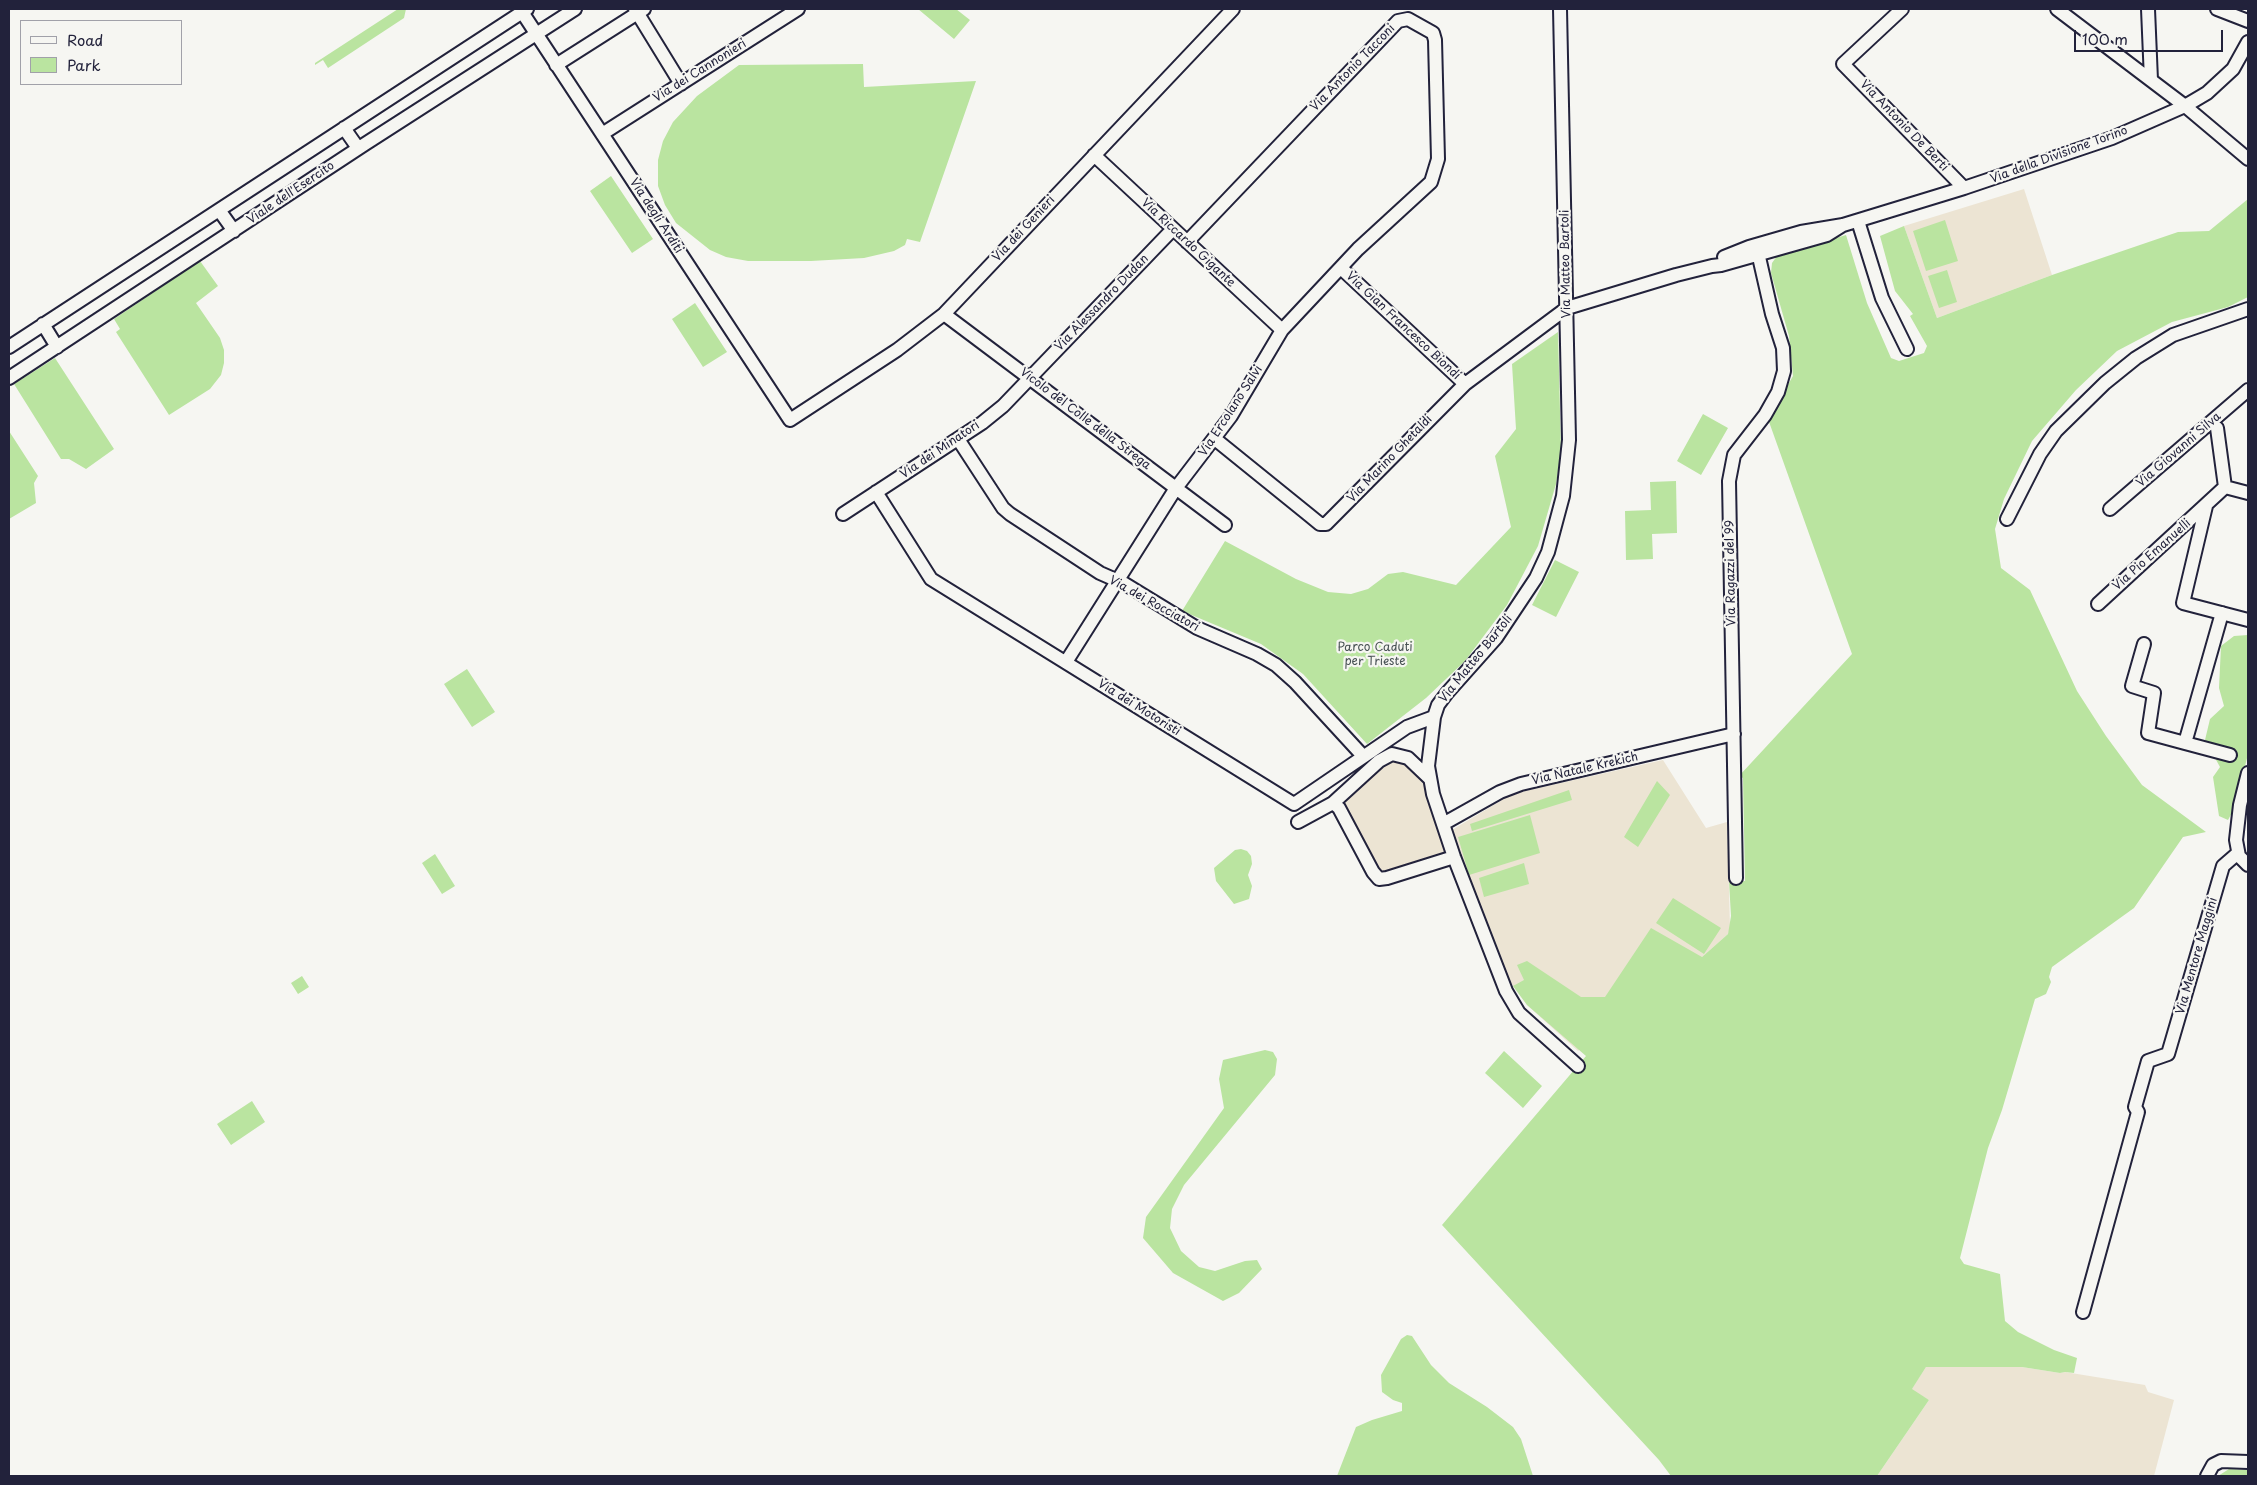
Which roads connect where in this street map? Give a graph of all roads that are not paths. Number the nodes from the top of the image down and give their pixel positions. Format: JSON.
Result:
{"nodes":[{"id":1,"x":575,"y":9,"type":"edge"},
{"id":2,"x":798,"y":9,"type":"edge"},
{"id":3,"x":1233,"y":9,"type":"edge"},
{"id":4,"x":1560,"y":9,"type":"edge"},
{"id":5,"x":1902,"y":9,"type":"edge"},
{"id":6,"x":2057,"y":9,"type":"edge"},
{"id":7,"x":2148,"y":9,"type":"edge"},
{"id":8,"x":2217,"y":9,"type":"edge"},
{"id":9,"x":525,"y":10,"type":"edge"},
{"id":10,"x":639,"y":10,"type":"edge"},
{"id":11,"x":2248,"y":21,"type":"edge"},
{"id":12,"x":536,"y":35,"type":"junction"},
{"id":13,"x":2248,"y":42,"type":"edge"},
{"id":14,"x":556,"y":65,"type":"junction"},
{"id":15,"x":2151,"y":80,"type":"junction"},
{"id":16,"x":681,"y":84,"type":"junction"},
{"id":17,"x":2185,"y":106,"type":"junction"},
{"id":18,"x":344,"y":128,"type":"junction"},
{"id":19,"x":602,"y":134,"type":"junction"},
{"id":20,"x":358,"y":148,"type":"junction"},
{"id":21,"x":1094,"y":155,"type":"junction"},
{"id":22,"x":2248,"y":159,"type":"edge"},
{"id":23,"x":1964,"y":188,"type":"junction"},
{"id":24,"x":219,"y":210,"type":"junction"},
{"id":25,"x":1397,"y":212,"type":"joint"},
{"id":26,"x":1858,"y":220,"type":"junction"},
{"id":27,"x":1843,"y":225,"type":"junction"},
{"id":28,"x":1173,"y":229,"type":"junction"},
{"id":29,"x":234,"y":231,"type":"junction"},
{"id":30,"x":1807,"y":231,"type":"junction"},
{"id":31,"x":1187,"y":242,"type":"junction"},
{"id":32,"x":1759,"y":254,"type":"junction"},
{"id":33,"x":1712,"y":266,"type":"junction"},
{"id":34,"x":1341,"y":268,"type":"junction"},
{"id":35,"x":1567,"y":308,"type":"junction"},
{"id":36,"x":2248,"y":308,"type":"edge"},
{"id":37,"x":944,"y":314,"type":"junction"},
{"id":38,"x":43,"y":324,"type":"junction"},
{"id":39,"x":1282,"y":330,"type":"junction"},
{"id":40,"x":9,"y":347,"type":"edge"},
{"id":41,"x":57,"y":347,"type":"junction"},
{"id":42,"x":1907,"y":349,"type":"dead end"},
{"id":43,"x":1030,"y":377,"type":"junction"},
{"id":44,"x":9,"y":378,"type":"edge"},
{"id":45,"x":1465,"y":384,"type":"junction"},
{"id":46,"x":2248,"y":390,"type":"edge"},
{"id":47,"x":790,"y":420,"type":"joint"},
{"id":48,"x":2217,"y":428,"type":"dead end"},
{"id":49,"x":958,"y":439,"type":"junction"},
{"id":50,"x":1214,"y":439,"type":"junction"},
{"id":51,"x":2225,"y":487,"type":"junction"},
{"id":52,"x":1176,"y":488,"type":"junction"},
{"id":53,"x":876,"y":492,"type":"junction"},
{"id":54,"x":2248,"y":493,"type":"edge"},
{"id":55,"x":2206,"y":505,"type":"junction"},
{"id":56,"x":2110,"y":509,"type":"dead end"},
{"id":57,"x":843,"y":514,"type":"dead end"},
{"id":58,"x":2006,"y":519,"type":"dead end"},
{"id":59,"x":1225,"y":525,"type":"dead end"},
{"id":60,"x":1117,"y":582,"type":"junction"},
{"id":61,"x":2098,"y":604,"type":"dead end"},
{"id":62,"x":2222,"y":613,"type":"junction"},
{"id":63,"x":2248,"y":620,"type":"edge"},
{"id":64,"x":2144,"y":644,"type":"dead end"},
{"id":65,"x":1066,"y":662,"type":"junction"},
{"id":66,"x":1434,"y":717,"type":"junction"},
{"id":67,"x":1734,"y":734,"type":"junction"},
{"id":68,"x":2185,"y":743,"type":"junction"},
{"id":69,"x":2230,"y":755,"type":"dead end"},
{"id":70,"x":1363,"y":756,"type":"junction"},
{"id":71,"x":2248,"y":773,"type":"edge"},
{"id":72,"x":1429,"y":778,"type":"junction"},
{"id":73,"x":1333,"y":803,"type":"junction"},
{"id":74,"x":1298,"y":822,"type":"dead end"},
{"id":75,"x":1443,"y":824,"type":"junction"},
{"id":76,"x":2238,"y":853,"type":"junction"},
{"id":77,"x":1454,"y":857,"type":"junction"},
{"id":78,"x":2248,"y":865,"type":"edge"},
{"id":79,"x":1736,"y":878,"type":"dead end"},
{"id":80,"x":1578,"y":1066,"type":"dead end"},
{"id":81,"x":2082,"y":1312,"type":"dead end"},
{"id":82,"x":2248,"y":1462,"type":"edge"},
{"id":83,"x":2207,"y":1476,"type":"edge"}],
"edges":[{"from":1,"to":12,"type":"street","name":"Viale dell'Esercito"},
{"from":2,"to":16,"type":"street","name":"Via dei Cannonieri"},
{"from":3,"to":21,"type":"street","name":"Via dei Genieri"},
{"from":4,"to":35,"type":"street","name":"Via Matteo Bartoli"},
{"from":5,"to":23,"type":"street","name":"Via Antonio De Berti"},
{"from":6,"to":15,"type":"street"},
{"from":7,"to":15,"type":"street"},
{"from":8,"to":11,"type":"street"},
{"from":9,"to":12,"type":"street","name":"Via degli Arditi"},
{"from":9,"to":18,"type":"street","name":"Viale dell'Esercito"},
{"from":10,"to":14,"type":"street"},
{"from":10,"to":16,"type":"street"},
{"from":12,"to":14,"type":"street","name":"Via degli Arditi"},
{"from":12,"to":20,"type":"street","name":"Viale dell'Esercito"},
{"from":13,"to":17,"type":"street","name":"Via della Divisione Torino"},
{"from":14,"to":19,"type":"street","name":"Via degli Arditi"},
{"from":15,"to":17,"type":"street"},
{"from":16,"to":19,"type":"street","name":"Via dei Cannonieri"},
{"from":17,"to":22,"type":"street"},
{"from":17,"to":23,"type":"street","name":"Via della Divisione Torino"},
{"from":18,"to":20,"type":"street"},
{"from":18,"to":24,"type":"street","name":"Viale dell'Esercito"},
{"from":19,"to":47,"type":"street","name":"Via degli Arditi"},
{"from":20,"to":29,"type":"street","name":"Viale dell'Esercito"},
{"from":21,"to":28,"type":"street","name":"Via Riccardo Gigante"},
{"from":21,"to":37,"type":"street","name":"Via dei Genieri"},
{"from":23,"to":26,"type":"street","name":"Via della Divisione Torino"},
{"from":24,"to":29,"type":"street"},
{"from":24,"to":38,"type":"street","name":"Viale dell'Esercito"},
{"from":25,"to":31,"type":"street","name":"Via Antonio Tacconi"},
{"from":25,"to":34,"type":"street","name":"Via Ercolano Salvi"},
{"from":26,"to":27,"type":"street","name":"Via della Divisione Torino"},
{"from":26,"to":42,"type":"street"},
{"from":27,"to":30,"type":"street","name":"Via della Divisione Torino"},
{"from":27,"to":32,"type":"street","name":"Via della Divisione Torino"},
{"from":28,"to":31,"type":"street","name":"Via Riccardo Gigante"},
{"from":28,"to":43,"type":"street","name":"Via Alessandro Dudan"},
{"from":29,"to":41,"type":"street","name":"Viale dell'Esercito"},
{"from":30,"to":32,"type":"street"},
{"from":30,"to":33,"type":"street","name":"Via della Divisione Torino"},
{"from":31,"to":39,"type":"street","name":"Via Riccardo Gigante"},
{"from":32,"to":33,"type":"street","name":"Via della Divisione Torino"},
{"from":32,"to":67,"type":"street","name":"Via Ragazzi del 99"},
{"from":33,"to":35,"type":"street","name":"Via della Divisione Torino"},
{"from":34,"to":39,"type":"street","name":"Via Ercolano Salvi"},
{"from":34,"to":45,"type":"street","name":"Via Gian Francesco Biondi"},
{"from":35,"to":45,"type":"street","name":"Via Marino Ghetaldi"},
{"from":35,"to":66,"type":"street","name":"Via Matteo Bartoli"},
{"from":36,"to":58,"type":"street"},
{"from":37,"to":43,"type":"street","name":"Vicolo del Colle della Strega"},
{"from":37,"to":47,"type":"street","name":"Via dei Genieri"},
{"from":38,"to":40,"type":"street","name":"Viale dell'Esercito"},
{"from":38,"to":41,"type":"street"},
{"from":39,"to":50,"type":"street","name":"Via Ercolano Salvi"},
{"from":41,"to":44,"type":"street","name":"Viale dell'Esercito"},
{"from":43,"to":49,"type":"street","name":"Via dei Minatori"},
{"from":43,"to":52,"type":"street","name":"Vicolo del Colle della Strega"},
{"from":45,"to":50,"type":"street","name":"Via Marino Ghetaldi"},
{"from":46,"to":56,"type":"street","name":"Via Giovanni Silva"},
{"from":48,"to":51,"type":"street"},
{"from":49,"to":53,"type":"street","name":"Via dei Minatori"},
{"from":49,"to":60,"type":"street","name":"Via dei Rocciatori"},
{"from":50,"to":52,"type":"street","name":"Via Ercolano Salvi"},
{"from":51,"to":54,"type":"street"},
{"from":51,"to":55,"type":"street","name":"Via Pio Emanuelli"},
{"from":52,"to":59,"type":"street","name":"Vicolo del Colle della Strega"},
{"from":52,"to":60,"type":"street","name":"Via Ercolano Salvi"},
{"from":53,"to":57,"type":"street","name":"Via dei Minatori"},
{"from":53,"to":65,"type":"street","name":"Via dei Motoristi"},
{"from":55,"to":61,"type":"street","name":"Via Pio Emanuelli"},
{"from":55,"to":62,"type":"street","name":"Via Pio Emanuelli"},
{"from":60,"to":65,"type":"street","name":"Via Ercolano Salvi"},
{"from":60,"to":70,"type":"street","name":"Via dei Rocciatori"},
{"from":62,"to":63,"type":"street","name":"Via Pio Emanuelli"},
{"from":62,"to":68,"type":"street"},
{"from":64,"to":68,"type":"street"},
{"from":65,"to":70,"type":"street","name":"Via dei Motoristi"},
{"from":66,"to":70,"type":"street","name":"Via dei Motoristi"},
{"from":66,"to":72,"type":"street","name":"Via Matteo Bartoli"},
{"from":67,"to":75,"type":"street","name":"Via Natale Krekich"},
{"from":67,"to":79,"type":"street","name":"Via Ragazzi del 99"},
{"from":68,"to":69,"type":"street"},
{"from":71,"to":76,"type":"street"},
{"from":72,"to":73,"type":"street"},
{"from":72,"to":75,"type":"street","name":"Via Matteo Bartoli"},
{"from":73,"to":74,"type":"street"},
{"from":73,"to":77,"type":"street"},
{"from":75,"to":77,"type":"street","name":"Via Matteo Bartoli"},
{"from":76,"to":78,"type":"street"},
{"from":76,"to":81,"type":"street","name":"Via Mentore Maggini"},
{"from":77,"to":80,"type":"street","name":"Via Matteo Bartoli"},
{"from":82,"to":83,"type":"street"}]}
